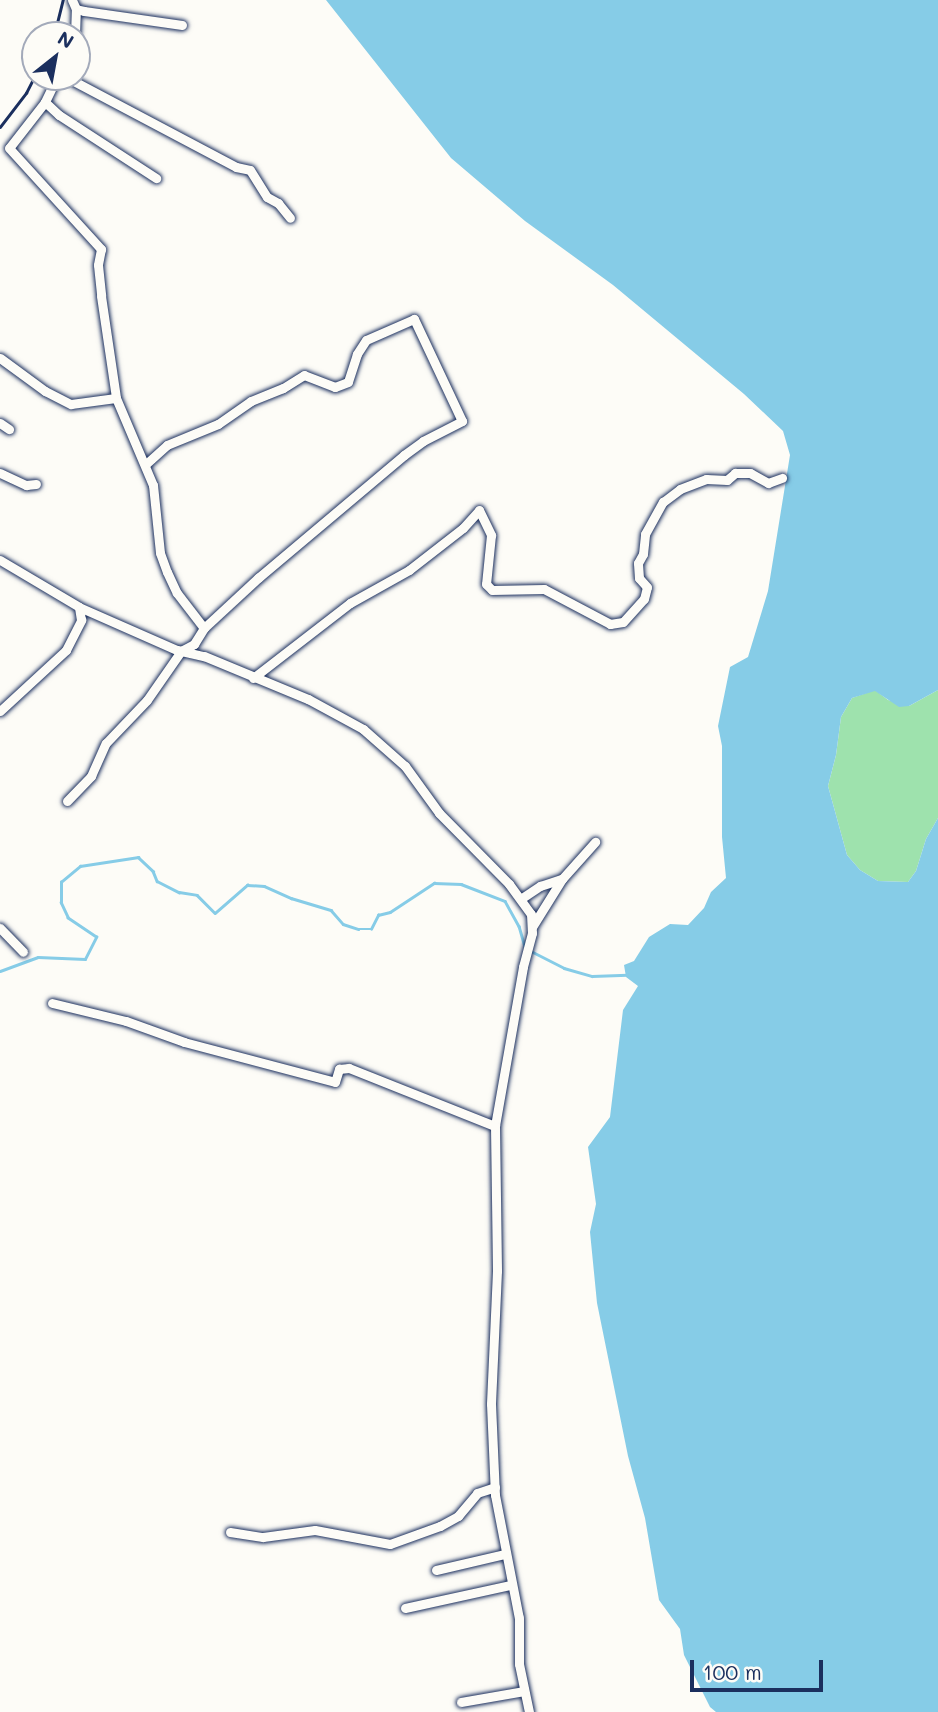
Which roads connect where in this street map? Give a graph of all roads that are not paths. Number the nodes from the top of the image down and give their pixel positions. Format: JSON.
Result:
{"nodes":[{"id":1,"x":74,"y":4,"type":"edge"},
{"id":2,"x":181,"y":25,"type":"dead end"},
{"id":3,"x":91,"y":90,"type":"edge"},
{"id":4,"x":50,"y":91,"type":"edge"},
{"id":5,"x":45,"y":102,"type":"junction"},
{"id":6,"x":156,"y":178,"type":"dead end"},
{"id":7,"x":289,"y":218,"type":"dead end"},
{"id":8,"x":0,"y":358,"type":"edge"},
{"id":9,"x":116,"y":398,"type":"junction"},
{"id":10,"x":0,"y":423,"type":"edge"},
{"id":11,"x":9,"y":429,"type":"dead end"},
{"id":12,"x":146,"y":464,"type":"junction"},
{"id":13,"x":0,"y":473,"type":"edge"},
{"id":14,"x":782,"y":478,"type":"dead end"},
{"id":15,"x":36,"y":484,"type":"dead end"},
{"id":16,"x":0,"y":560,"type":"edge"},
{"id":17,"x":79,"y":607,"type":"junction"},
{"id":18,"x":204,"y":628,"type":"junction"},
{"id":19,"x":181,"y":651,"type":"junction"},
{"id":20,"x":253,"y":678,"type":"junction"},
{"id":21,"x":0,"y":711,"type":"edge"},
{"id":22,"x":67,"y":801,"type":"dead end"},
{"id":23,"x":595,"y":842,"type":"dead end"},
{"id":24,"x":562,"y":879,"type":"junction"},
{"id":25,"x":522,"y":898,"type":"junction"},
{"id":26,"x":532,"y":927,"type":"junction"},
{"id":27,"x":0,"y":928,"type":"edge"},
{"id":28,"x":23,"y":952,"type":"dead end"},
{"id":29,"x":52,"y":1003,"type":"dead end"},
{"id":30,"x":495,"y":1126,"type":"junction"},
{"id":31,"x":495,"y":1487,"type":"junction"},
{"id":32,"x":230,"y":1532,"type":"dead end"},
{"id":33,"x":505,"y":1554,"type":"junction"},
{"id":34,"x":436,"y":1570,"type":"dead end"},
{"id":35,"x":510,"y":1585,"type":"junction"},
{"id":36,"x":405,"y":1608,"type":"dead end"},
{"id":37,"x":524,"y":1691,"type":"junction"},
{"id":38,"x":461,"y":1702,"type":"dead end"},
{"id":39,"x":529,"y":1712,"type":"edge"}],
"edges":[{"from":1,"to":2,"type":"street"},
{"from":3,"to":7,"type":"street"},
{"from":4,"to":5,"type":"street"},
{"from":5,"to":6,"type":"street"},
{"from":5,"to":9,"type":"street"},
{"from":8,"to":9,"type":"street"},
{"from":9,"to":12,"type":"street"},
{"from":10,"to":11,"type":"street"},
{"from":12,"to":18,"type":"street"},
{"from":12,"to":18,"type":"street"},
{"from":13,"to":15,"type":"street"},
{"from":14,"to":20,"type":"street"},
{"from":16,"to":17,"type":"street"},
{"from":17,"to":19,"type":"street"},
{"from":17,"to":21,"type":"street"},
{"from":18,"to":19,"type":"street"},
{"from":19,"to":20,"type":"street"},
{"from":19,"to":22,"type":"street"},
{"from":20,"to":25,"type":"street"},
{"from":23,"to":24,"type":"street"},
{"from":24,"to":25,"type":"street"},
{"from":24,"to":26,"type":"street"},
{"from":25,"to":26,"type":"street"},
{"from":26,"to":30,"type":"street"},
{"from":27,"to":28,"type":"street"},
{"from":29,"to":30,"type":"street"},
{"from":30,"to":31,"type":"street"},
{"from":31,"to":32,"type":"street"},
{"from":31,"to":33,"type":"street"},
{"from":33,"to":34,"type":"street"},
{"from":33,"to":35,"type":"street"},
{"from":35,"to":36,"type":"street"},
{"from":35,"to":37,"type":"street"},
{"from":37,"to":38,"type":"street"},
{"from":37,"to":39,"type":"street"}]}
